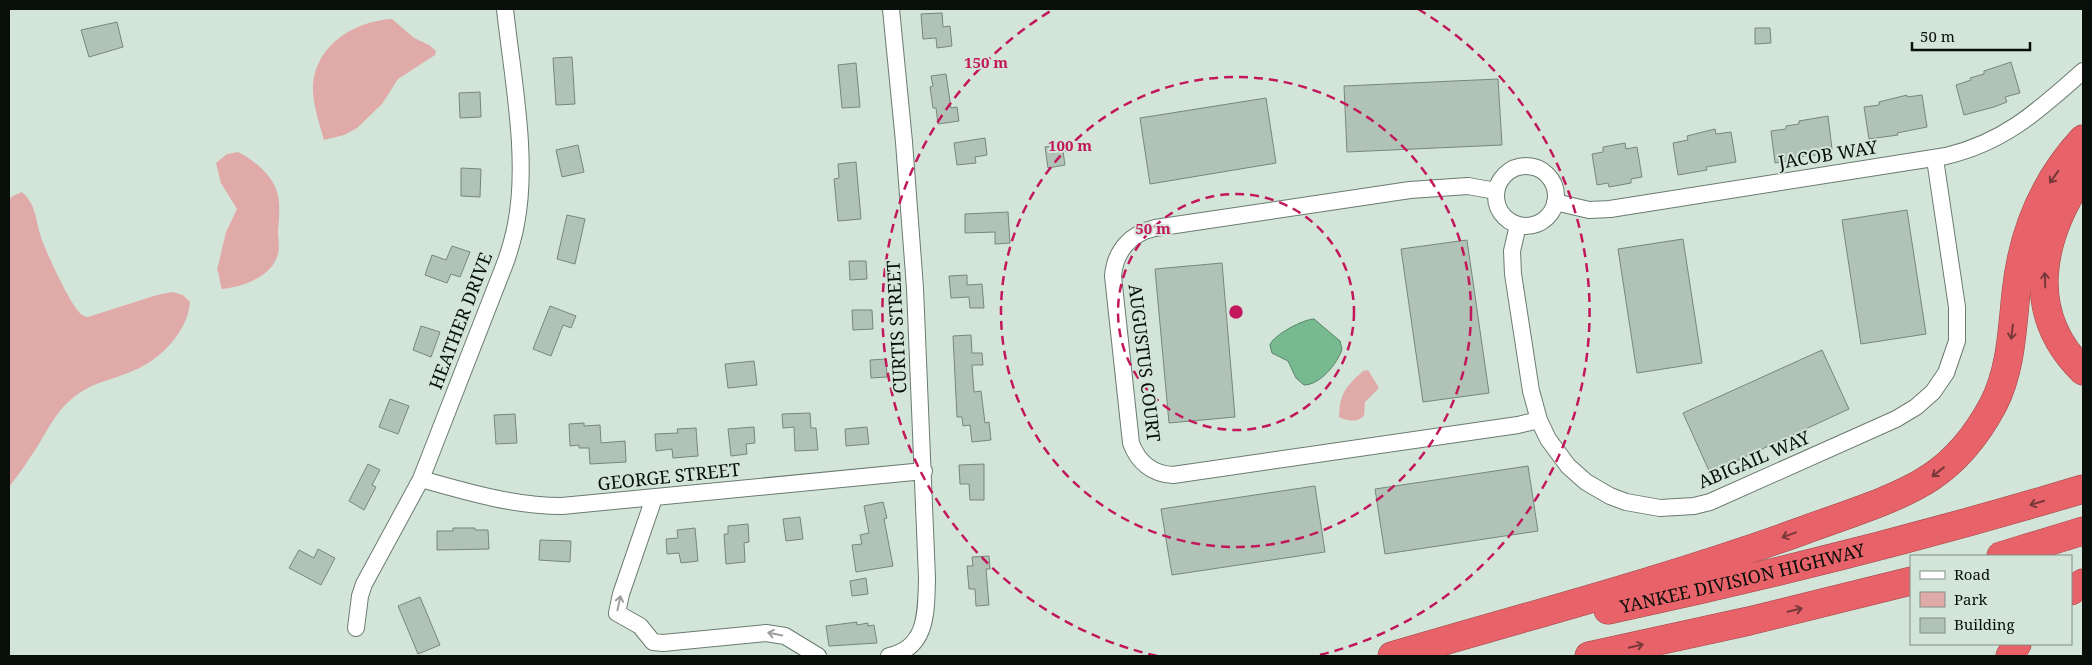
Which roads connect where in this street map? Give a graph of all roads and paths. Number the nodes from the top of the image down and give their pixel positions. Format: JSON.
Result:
{"nodes":[{"id":1,"x":505,"y":9,"type":"edge"},
{"id":2,"x":891,"y":9,"type":"edge"},
{"id":3,"x":2083,"y":71,"type":"edge"},
{"id":4,"x":2083,"y":139,"type":"edge"},
{"id":5,"x":1935,"y":159,"type":"junction"},
{"id":6,"x":2083,"y":173,"type":"edge"},
{"id":7,"x":1496,"y":190,"type":"junction"},
{"id":8,"x":1555,"y":202,"type":"junction"},
{"id":9,"x":1518,"y":225,"type":"junction"},
{"id":10,"x":2083,"y":371,"type":"edge"},
{"id":11,"x":1539,"y":420,"type":"junction"},
{"id":12,"x":924,"y":472,"type":"junction"},
{"id":13,"x":421,"y":479,"type":"junction"},
{"id":14,"x":2083,"y":489,"type":"edge"},
{"id":15,"x":654,"y":498,"type":"junction"},
{"id":16,"x":2083,"y":531,"type":"edge"},
{"id":17,"x":2004,"y":555,"type":"edge"},
{"id":18,"x":1910,"y":581,"type":"edge"},
{"id":19,"x":2083,"y":583,"type":"edge"},
{"id":20,"x":2072,"y":590,"type":"edge"},
{"id":21,"x":356,"y":628,"type":"dead end"},
{"id":22,"x":818,"y":656,"type":"edge"},
{"id":23,"x":889,"y":656,"type":"edge"},
{"id":24,"x":1392,"y":656,"type":"edge"},
{"id":25,"x":1397,"y":656,"type":"edge"},
{"id":26,"x":1589,"y":656,"type":"edge"}],
"edges":[{"from":1,"to":13,"type":"street","name":"HEATHER DRIVE"},
{"from":2,"to":12,"type":"street","name":"CURTIS STREET"},
{"from":3,"to":5,"type":"street","name":"JACOB WAY"},
{"from":4,"to":24,"type":"highway","one_way":true},
{"from":5,"to":8,"type":"street","name":"JACOB WAY"},
{"from":5,"to":11,"type":"street","name":"ABIGAIL WAY"},
{"from":10,"to":6,"type":"highway","one_way":true},
{"from":7,"to":8,"type":"street"},
{"from":7,"to":9,"type":"street"},
{"from":7,"to":11,"type":"street","name":"AUGUSTUS COURT"},
{"from":8,"to":9,"type":"street"},
{"from":9,"to":11,"type":"street","name":"ABIGAIL WAY"},
{"from":12,"to":15,"type":"street","name":"GEORGE STREET"},
{"from":12,"to":23,"type":"street","name":"CURTIS STREET"},
{"from":13,"to":15,"type":"street","name":"GEORGE STREET"},
{"from":13,"to":21,"type":"street","name":"HEATHER DRIVE"},
{"from":14,"to":25,"type":"highway","name":"YANKEE DIVISION HIGHWAY","one_way":true},
{"from":22,"to":15,"type":"street","one_way":true},
{"from":16,"to":17,"type":"highway"},
{"from":26,"to":18,"type":"highway","one_way":true},
{"from":19,"to":20,"type":"highway"}]}
